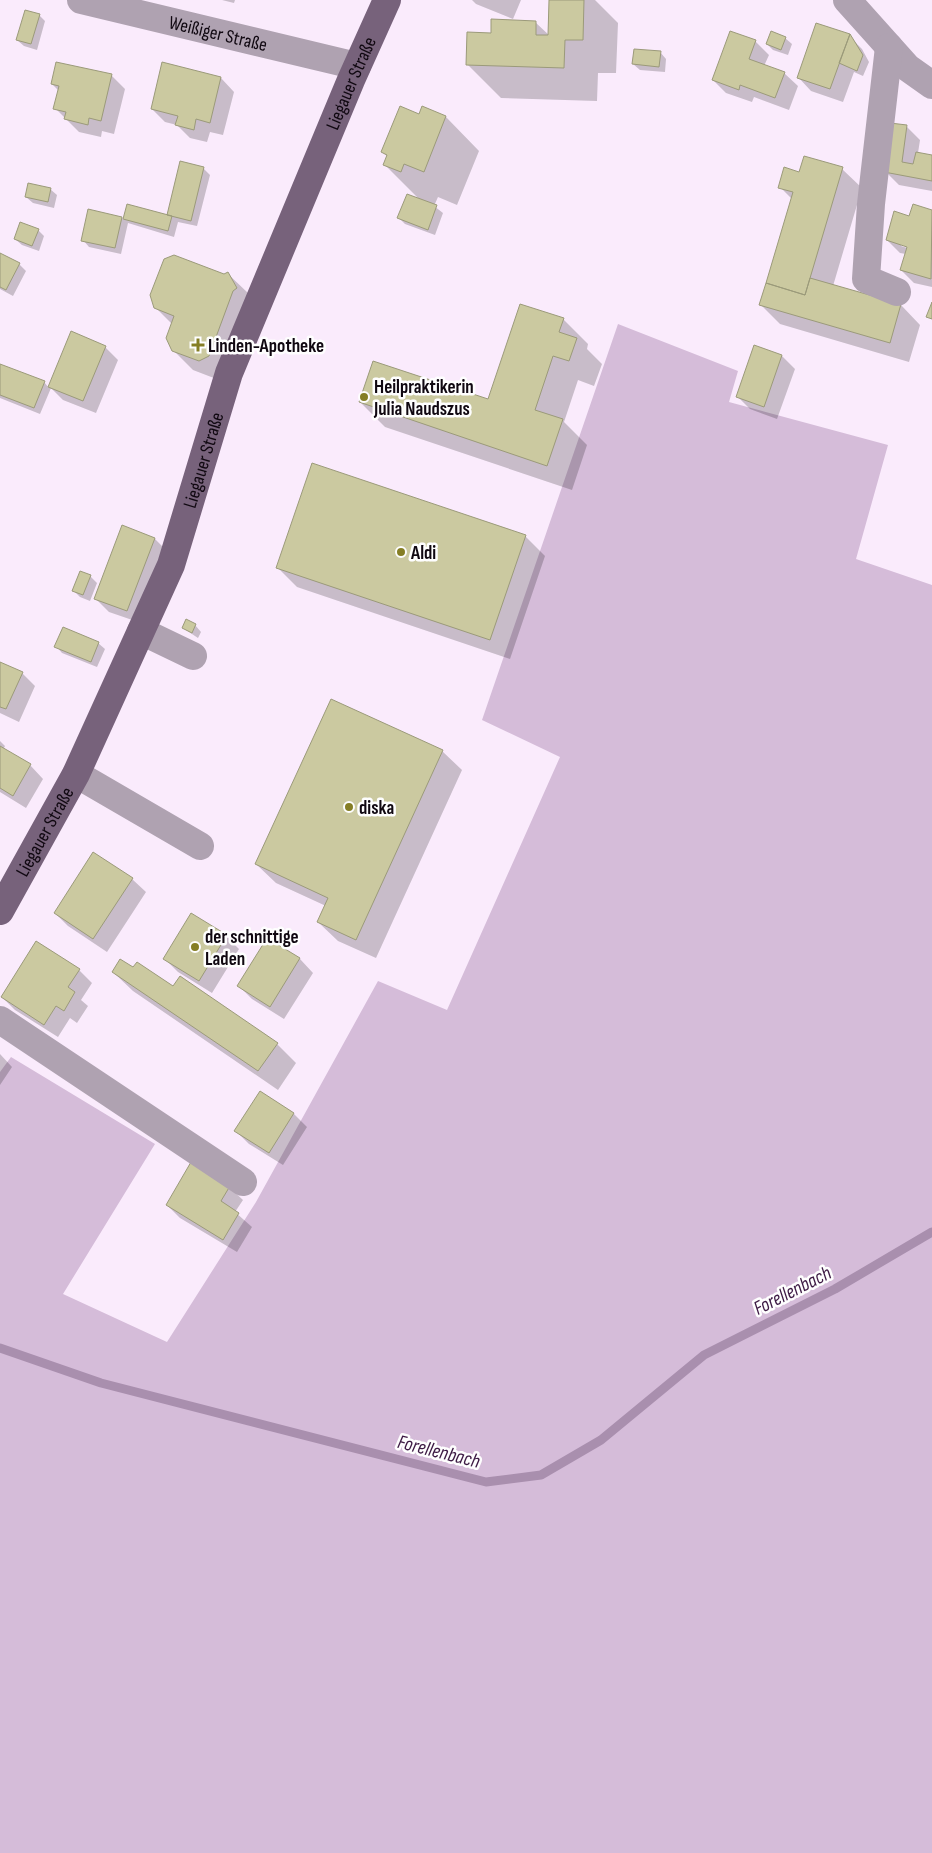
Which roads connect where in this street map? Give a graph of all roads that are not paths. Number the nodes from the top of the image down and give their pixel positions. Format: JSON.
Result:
{"nodes":[{"id":1,"x":81,"y":0,"type":"edge"},
{"id":2,"x":387,"y":0,"type":"edge"},
{"id":3,"x":848,"y":0,"type":"edge"},
{"id":4,"x":889,"y":47,"type":"junction"},
{"id":5,"x":357,"y":66,"type":"junction"},
{"id":6,"x":932,"y":86,"type":"edge"},
{"id":7,"x":897,"y":292,"type":"dead end"},
{"id":8,"x":141,"y":631,"type":"junction"},
{"id":9,"x":193,"y":656,"type":"dead end"},
{"id":10,"x":76,"y":774,"type":"junction"},
{"id":11,"x":200,"y":846,"type":"dead end"},
{"id":12,"x":0,"y":911,"type":"edge"},
{"id":13,"x":0,"y":1020,"type":"edge"},
{"id":14,"x":243,"y":1182,"type":"dead end"}],
"edges":[{"from":1,"to":5,"type":"street","name":"Weißiger Straße"},
{"from":2,"to":5,"type":"main road","name":"Liegauer Straße"},
{"from":3,"to":4,"type":"street"},
{"from":4,"to":6,"type":"street"},
{"from":4,"to":7,"type":"street"},
{"from":5,"to":8,"type":"main road","name":"Liegauer Straße"},
{"from":8,"to":9,"type":"street"},
{"from":8,"to":10,"type":"main road","name":"Liegauer Straße"},
{"from":10,"to":11,"type":"street"},
{"from":10,"to":12,"type":"main road","name":"Liegauer Straße"},
{"from":13,"to":14,"type":"street"}]}
